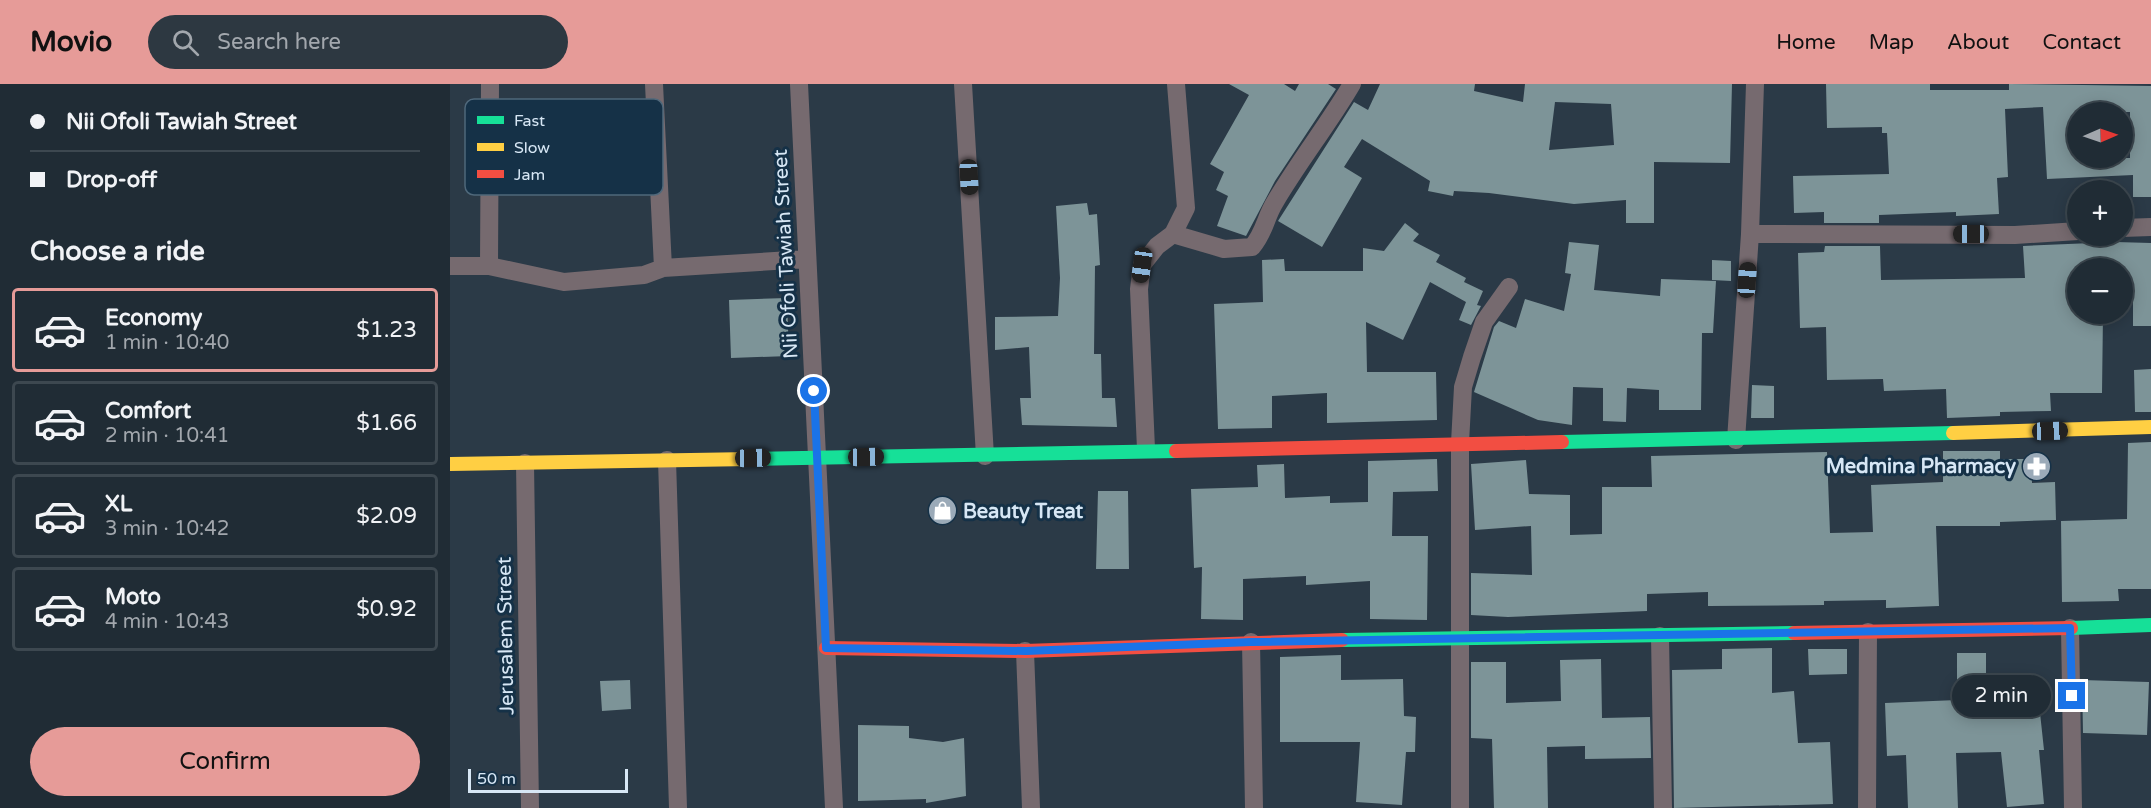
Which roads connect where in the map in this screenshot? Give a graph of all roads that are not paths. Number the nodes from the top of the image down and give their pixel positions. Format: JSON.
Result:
{"nodes":[{"id":1,"x":490,"y":84,"type":"edge"},
{"id":2,"x":654,"y":84,"type":"edge"},
{"id":3,"x":799,"y":84,"type":"edge"},
{"id":4,"x":963,"y":84,"type":"edge"},
{"id":5,"x":1176,"y":84,"type":"edge"},
{"id":6,"x":1352,"y":84,"type":"edge"},
{"id":7,"x":1755,"y":84,"type":"edge"},
{"id":8,"x":490,"y":99,"type":"edge"},
{"id":9,"x":655,"y":99,"type":"edge"},
{"id":10,"x":489,"y":195,"type":"edge"},
{"id":11,"x":659,"y":195,"type":"edge"},
{"id":12,"x":2151,"y":227,"type":"edge"},
{"id":13,"x":2133,"y":228,"type":"edge"},
{"id":14,"x":2067,"y":232,"type":"edge"},
{"id":15,"x":1173,"y":234,"type":"junction"},
{"id":16,"x":1750,"y":234,"type":"junction"},
{"id":17,"x":807,"y":259,"type":"junction"},
{"id":18,"x":450,"y":266,"type":"edge"},
{"id":19,"x":489,"y":266,"type":"junction"},
{"id":20,"x":663,"y":267,"type":"junction"},
{"id":21,"x":1509,"y":287,"type":"dead end"},
{"id":22,"x":2151,"y":427,"type":"edge"},
{"id":23,"x":1736,"y":440,"type":"junction"},
{"id":24,"x":1460,"y":443,"type":"junction"},
{"id":25,"x":1146,"y":449,"type":"junction"},
{"id":26,"x":985,"y":456,"type":"junction"},
{"id":27,"x":818,"y":458,"type":"junction"},
{"id":28,"x":667,"y":460,"type":"junction"},
{"id":29,"x":525,"y":463,"type":"junction"},
{"id":30,"x":450,"y":464,"type":"edge"},
{"id":31,"x":2151,"y":625,"type":"edge"},
{"id":32,"x":2070,"y":628,"type":"junction"},
{"id":33,"x":1868,"y":632,"type":"junction"},
{"id":34,"x":1660,"y":636,"type":"junction"},
{"id":35,"x":1458,"y":638,"type":"junction"},
{"id":36,"x":1251,"y":642,"type":"junction"},
{"id":37,"x":826,"y":648,"type":"junction"},
{"id":38,"x":1026,"y":651,"type":"junction"},
{"id":39,"x":530,"y":808,"type":"edge"},
{"id":40,"x":678,"y":808,"type":"edge"},
{"id":41,"x":834,"y":808,"type":"edge"},
{"id":42,"x":1030,"y":808,"type":"edge"},
{"id":43,"x":1254,"y":808,"type":"edge"},
{"id":44,"x":1460,"y":808,"type":"edge"},
{"id":45,"x":1663,"y":808,"type":"edge"},
{"id":46,"x":1868,"y":808,"type":"edge"},
{"id":47,"x":2073,"y":808,"type":"edge"}],
"edges":[{"from":1,"to":8,"type":"street"},
{"from":2,"to":9,"type":"street"},
{"from":3,"to":17,"type":"street","name":"Nii Ofoli Tawiah Street"},
{"from":4,"to":26,"type":"street"},
{"from":5,"to":15,"type":"street"},
{"from":6,"to":15,"type":"street"},
{"from":7,"to":16,"type":"street"},
{"from":10,"to":19,"type":"street"},
{"from":11,"to":20,"type":"street"},
{"from":12,"to":13,"type":"street"},
{"from":14,"to":16,"type":"street"},
{"from":15,"to":25,"type":"street"},
{"from":16,"to":23,"type":"street"},
{"from":17,"to":20,"type":"street"},
{"from":17,"to":27,"type":"street","name":"Nii Ofoli Tawiah Street"},
{"from":18,"to":19,"type":"street"},
{"from":19,"to":20,"type":"street"},
{"from":21,"to":24,"type":"street"},
{"from":22,"to":23,"type":"street"},
{"from":23,"to":24,"type":"street"},
{"from":24,"to":25,"type":"street"},
{"from":24,"to":35,"type":"street"},
{"from":25,"to":26,"type":"street"},
{"from":26,"to":27,"type":"street"},
{"from":27,"to":28,"type":"street"},
{"from":27,"to":37,"type":"street","name":"Nii Ofoli Tawiah Street"},
{"from":28,"to":29,"type":"street"},
{"from":28,"to":40,"type":"street"},
{"from":29,"to":30,"type":"street"},
{"from":29,"to":39,"type":"street","name":"Jerusalem Street"},
{"from":31,"to":32,"type":"street"},
{"from":32,"to":33,"type":"street"},
{"from":32,"to":47,"type":"street"},
{"from":33,"to":34,"type":"street"},
{"from":33,"to":46,"type":"street"},
{"from":34,"to":35,"type":"street"},
{"from":34,"to":45,"type":"street"},
{"from":35,"to":36,"type":"street"},
{"from":35,"to":44,"type":"street"},
{"from":36,"to":38,"type":"street"},
{"from":36,"to":43,"type":"street"},
{"from":37,"to":38,"type":"street"},
{"from":37,"to":41,"type":"street","name":"Nii Ofoli Tawiah Street"},
{"from":38,"to":42,"type":"street"}]}
